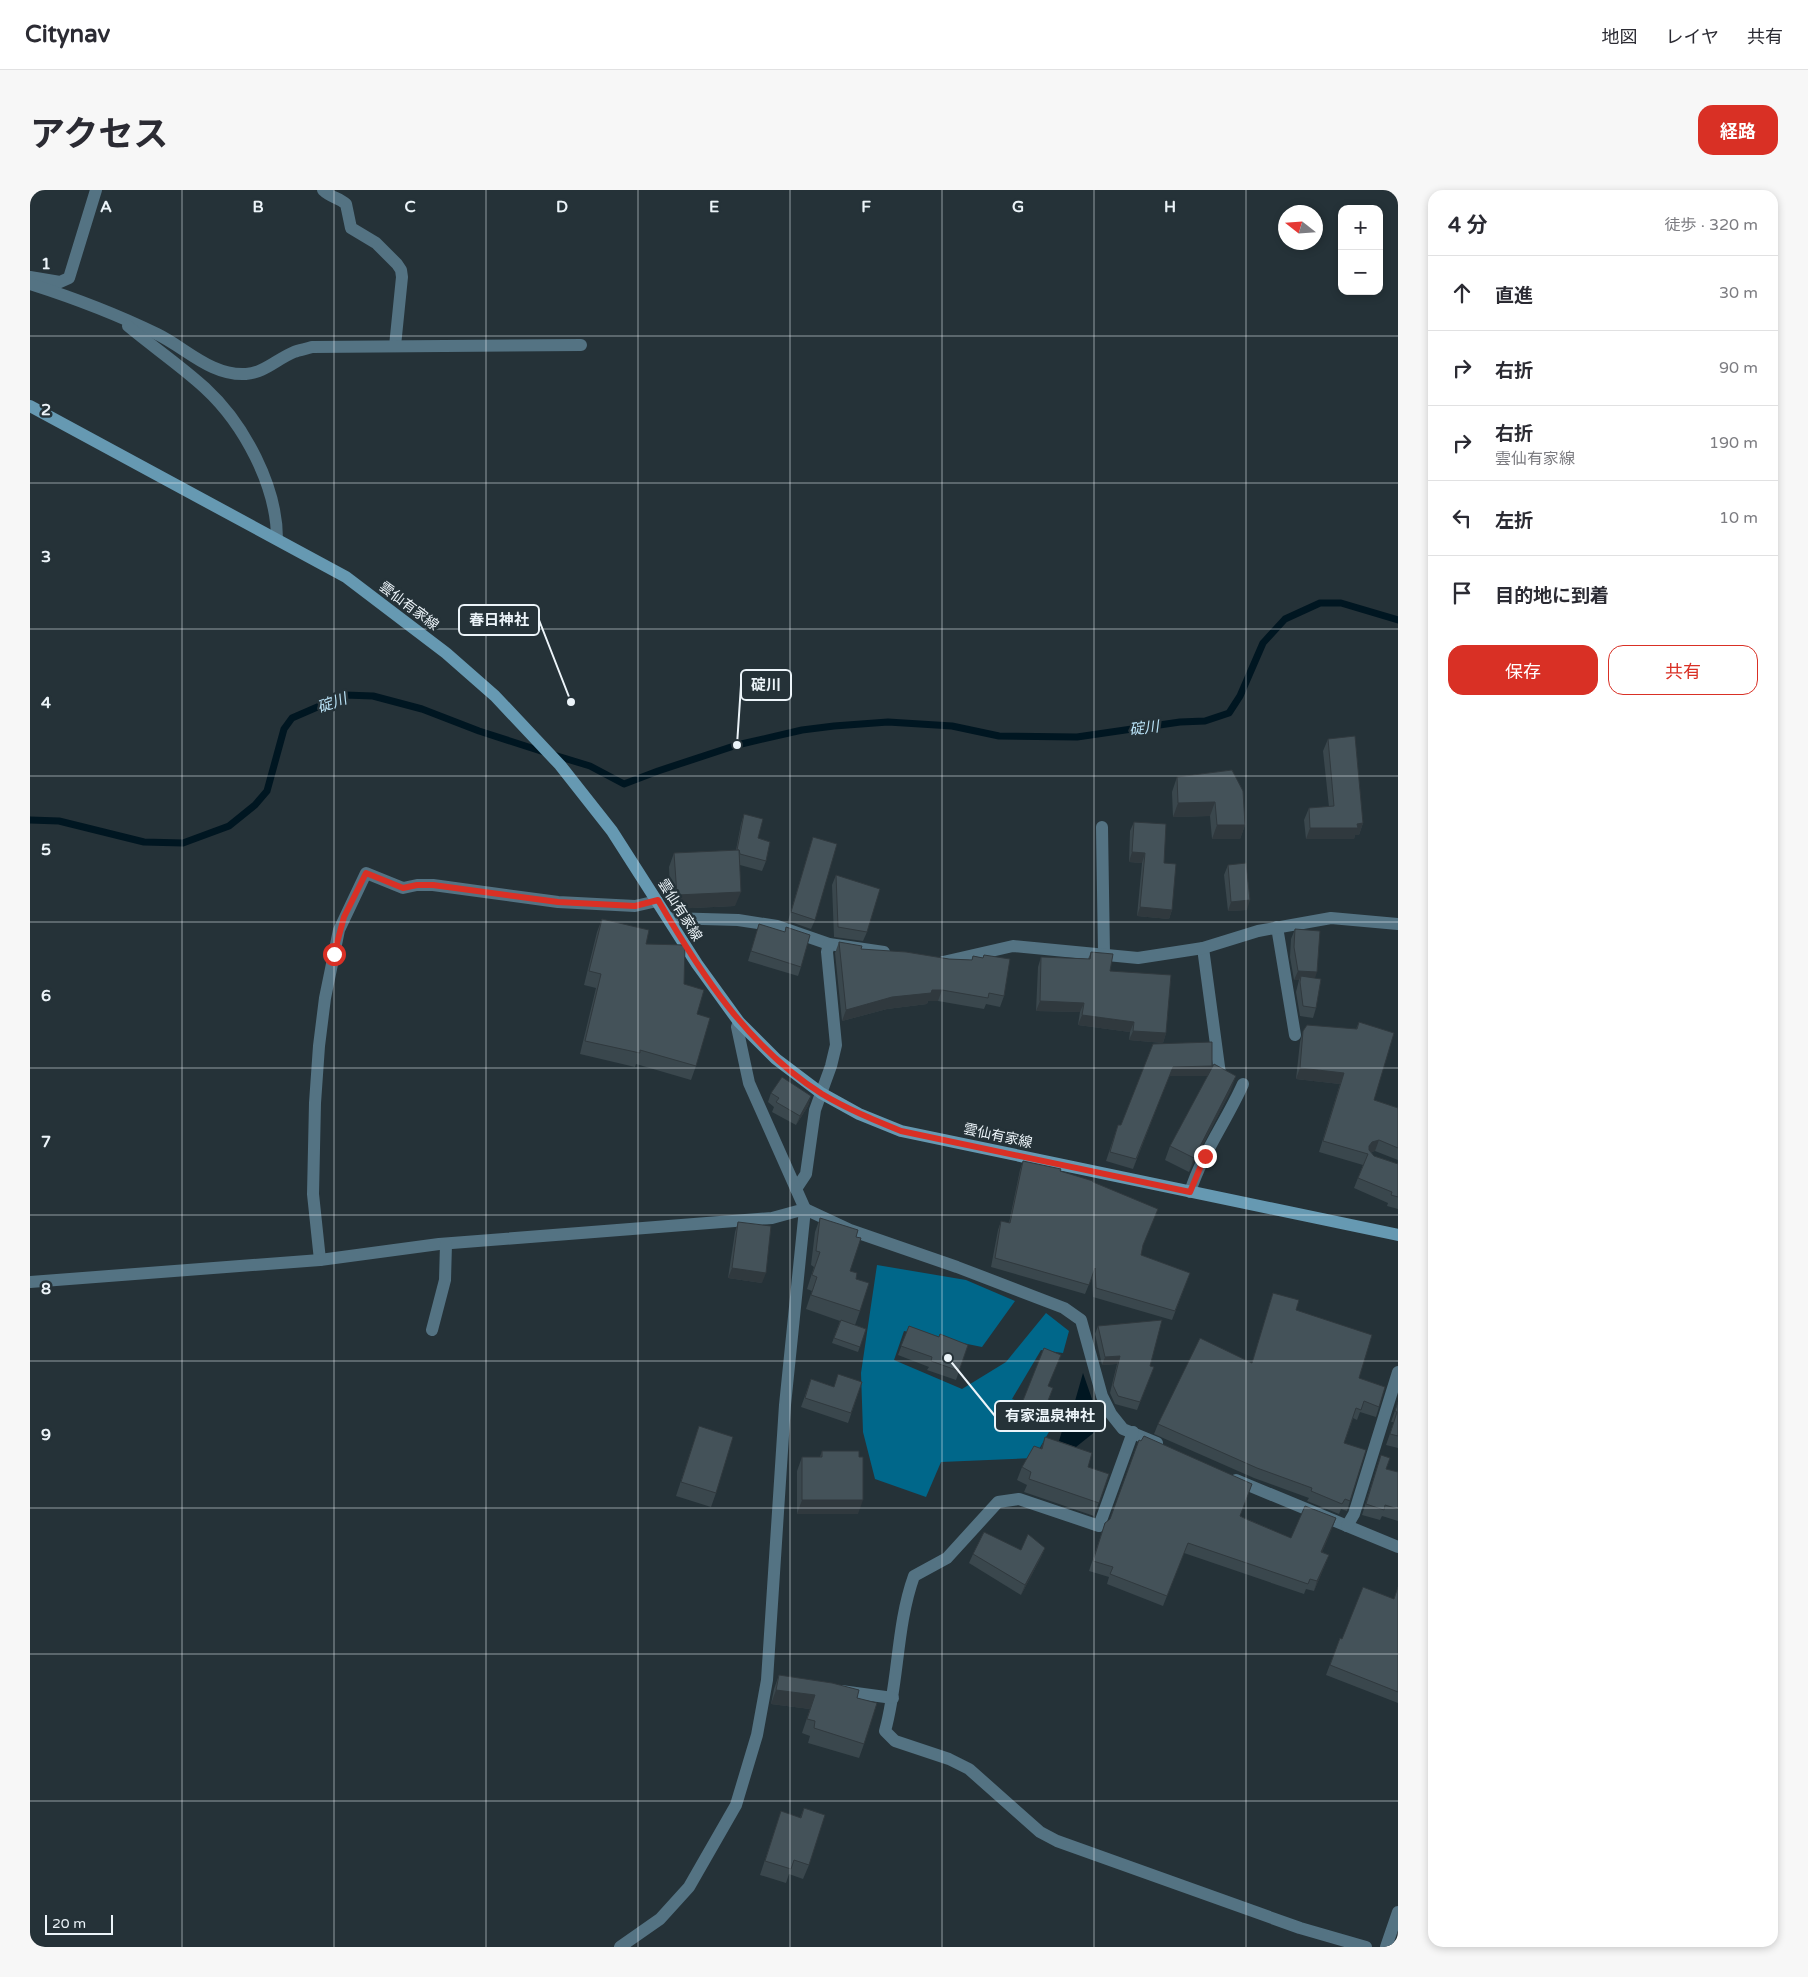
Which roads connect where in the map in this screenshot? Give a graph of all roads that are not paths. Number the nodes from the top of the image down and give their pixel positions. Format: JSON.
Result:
{"nodes":[{"id":1,"x":96,"y":190,"type":"edge"},
{"id":2,"x":323,"y":190,"type":"edge"},
{"id":3,"x":30,"y":277,"type":"edge"},
{"id":4,"x":30,"y":284,"type":"edge"},
{"id":5,"x":112,"y":314,"type":"junction"},
{"id":6,"x":582,"y":345,"type":"dead end"},
{"id":7,"x":395,"y":346,"type":"junction"},
{"id":8,"x":30,"y":406,"type":"edge"},
{"id":9,"x":277,"y":539,"type":"junction"},
{"id":10,"x":1102,"y":827,"type":"dead end"},
{"id":11,"x":658,"y":900,"type":"junction"},
{"id":12,"x":668,"y":918,"type":"junction"},
{"id":13,"x":1398,"y":924,"type":"edge"},
{"id":14,"x":1277,"y":927,"type":"junction"},
{"id":15,"x":829,"y":944,"type":"junction"},
{"id":16,"x":1203,"y":948,"type":"junction"},
{"id":17,"x":897,"y":954,"type":"edge"},
{"id":18,"x":1104,"y":954,"type":"junction"},
{"id":19,"x":927,"y":959,"type":"edge"},
{"id":20,"x":738,"y":1022,"type":"junction"},
{"id":21,"x":1295,"y":1035,"type":"dead end"},
{"id":22,"x":1220,"y":1074,"type":"edge"},
{"id":23,"x":1243,"y":1084,"type":"dead end"},
{"id":24,"x":821,"y":1093,"type":"junction"},
{"id":25,"x":796,"y":1189,"type":"junction"},
{"id":26,"x":1190,"y":1192,"type":"junction"},
{"id":27,"x":805,"y":1209,"type":"junction"},
{"id":28,"x":1398,"y":1235,"type":"edge"},
{"id":29,"x":446,"y":1244,"type":"junction"},
{"id":30,"x":320,"y":1260,"type":"junction"},
{"id":31,"x":30,"y":1282,"type":"edge"},
{"id":32,"x":432,"y":1330,"type":"dead end"},
{"id":33,"x":1398,"y":1372,"type":"edge"},
{"id":34,"x":1133,"y":1432,"type":"junction"},
{"id":35,"x":1167,"y":1448,"type":"edge"},
{"id":36,"x":1227,"y":1476,"type":"edge"},
{"id":37,"x":1347,"y":1526,"type":"junction"},
{"id":38,"x":1398,"y":1547,"type":"edge"},
{"id":39,"x":825,"y":1689,"type":"edge"},
{"id":40,"x":893,"y":1698,"type":"junction"},
{"id":41,"x":1398,"y":1912,"type":"edge"},
{"id":42,"x":620,"y":1947,"type":"edge"},
{"id":43,"x":1366,"y":1947,"type":"edge"},
{"id":44,"x":1386,"y":1947,"type":"edge"}],
"edges":[{"from":1,"to":3,"type":"street"},
{"from":2,"to":7,"type":"street"},
{"from":4,"to":5,"type":"street"},
{"from":5,"to":7,"type":"street"},
{"from":5,"to":9,"type":"street"},
{"from":6,"to":7,"type":"street"},
{"from":8,"to":9,"type":"main road","name":"雲仙有家線"},
{"from":9,"to":11,"type":"main road","name":"雲仙有家線"},
{"from":10,"to":18,"type":"street"},
{"from":11,"to":12,"type":"main road","name":"雲仙有家線"},
{"from":11,"to":30,"type":"street"},
{"from":12,"to":15,"type":"street"},
{"from":12,"to":20,"type":"main road","name":"雲仙有家線"},
{"from":13,"to":14,"type":"street"},
{"from":14,"to":16,"type":"street"},
{"from":14,"to":21,"type":"street"},
{"from":15,"to":17,"type":"street"},
{"from":15,"to":24,"type":"street"},
{"from":16,"to":18,"type":"street"},
{"from":16,"to":22,"type":"street"},
{"from":18,"to":19,"type":"street"},
{"from":20,"to":24,"type":"main road","name":"雲仙有家線"},
{"from":20,"to":25,"type":"street"},
{"from":23,"to":26,"type":"street"},
{"from":24,"to":25,"type":"street"},
{"from":24,"to":26,"type":"main road","name":"雲仙有家線"},
{"from":25,"to":27,"type":"street"},
{"from":26,"to":28,"type":"main road","name":"雲仙有家線"},
{"from":27,"to":29,"type":"street"},
{"from":27,"to":34,"type":"street"},
{"from":27,"to":42,"type":"street"},
{"from":29,"to":30,"type":"street"},
{"from":29,"to":32,"type":"street"},
{"from":30,"to":31,"type":"street"},
{"from":33,"to":37,"type":"street"},
{"from":34,"to":35,"type":"street"},
{"from":34,"to":40,"type":"street"},
{"from":36,"to":37,"type":"street"},
{"from":37,"to":38,"type":"street"},
{"from":39,"to":40,"type":"street"},
{"from":40,"to":43,"type":"street"},
{"from":41,"to":44,"type":"street"}]}
